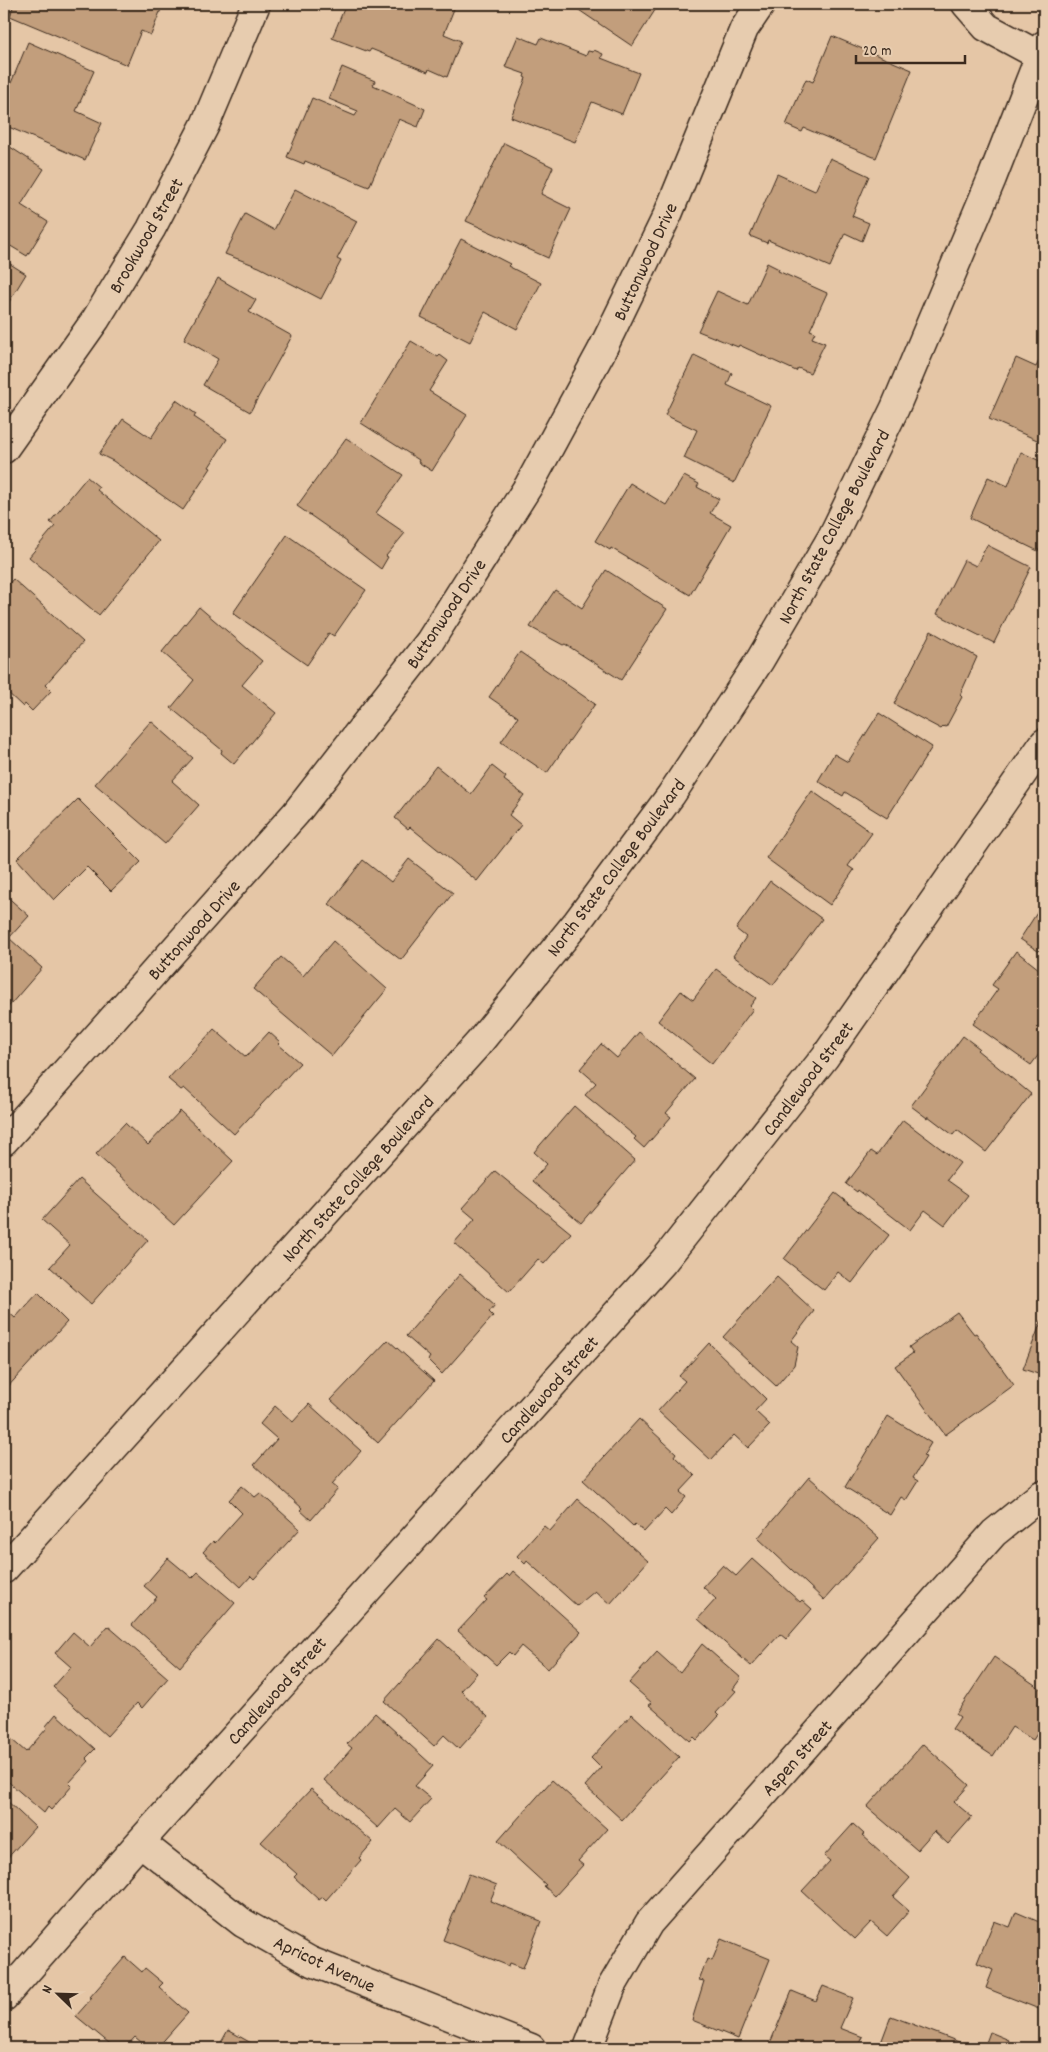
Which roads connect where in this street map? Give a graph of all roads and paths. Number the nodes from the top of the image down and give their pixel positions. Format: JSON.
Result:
{"nodes":[{"id":1,"x":256,"y":4,"type":"edge"},
{"id":2,"x":761,"y":4,"type":"edge"},
{"id":3,"x":966,"y":4,"type":"edge"},
{"id":4,"x":1043,"y":53,"type":"edge"},
{"id":5,"x":4,"y":449,"type":"edge"},
{"id":6,"x":1044,"y":743,"type":"edge"},
{"id":7,"x":4,"y":1141,"type":"edge"},
{"id":8,"x":1044,"y":1495,"type":"edge"},
{"id":9,"x":4,"y":1569,"type":"edge"},
{"id":10,"x":140,"y":1842,"type":"junction"},
{"id":11,"x":4,"y":1997,"type":"edge"},
{"id":12,"x":531,"y":2048,"type":"edge"},
{"id":13,"x":588,"y":2048,"type":"edge"}],
"edges":[{"from":1,"to":5,"type":"street","name":"Brookwood Street"},
{"from":2,"to":7,"type":"street","name":"Buttonwood Drive"},
{"from":3,"to":4,"type":"street"},
{"from":4,"to":9,"type":"street","name":"North State College Boulevard"},
{"from":6,"to":10,"type":"street","name":"Candlewood Street"},
{"from":8,"to":13,"type":"street","name":"Aspen Street"},
{"from":10,"to":11,"type":"street","name":"Candlewood Street"},
{"from":10,"to":12,"type":"street","name":"Apricot Avenue"}]}
